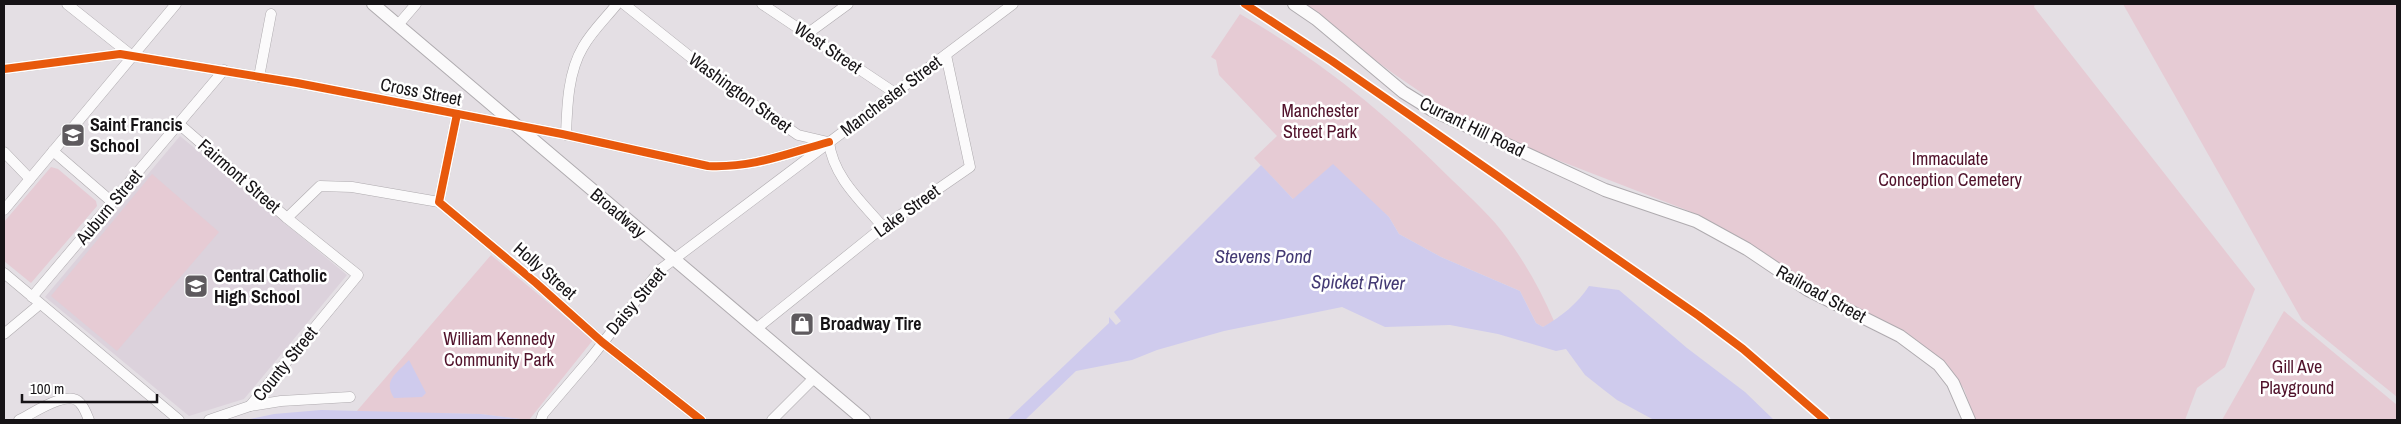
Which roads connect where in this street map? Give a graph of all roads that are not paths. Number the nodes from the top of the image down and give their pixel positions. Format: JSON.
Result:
{"nodes":[{"id":1,"x":67,"y":4,"type":"edge"},
{"id":2,"x":176,"y":4,"type":"edge"},
{"id":3,"x":373,"y":4,"type":"edge"},
{"id":4,"x":416,"y":4,"type":"edge"},
{"id":5,"x":618,"y":4,"type":"edge"},
{"id":6,"x":624,"y":4,"type":"edge"},
{"id":7,"x":762,"y":4,"type":"edge"},
{"id":8,"x":848,"y":4,"type":"edge"},
{"id":9,"x":1294,"y":4,"type":"edge"},
{"id":10,"x":1010,"y":5,"type":"edge"},
{"id":11,"x":271,"y":14,"type":"dead end"},
{"id":12,"x":398,"y":25,"type":"junction"},
{"id":13,"x":807,"y":34,"type":"junction"},
{"id":14,"x":946,"y":55,"type":"junction"},
{"id":15,"x":132,"y":56,"type":"junction"},
{"id":16,"x":4,"y":69,"type":"edge"},
{"id":17,"x":224,"y":70,"type":"junction"},
{"id":18,"x":259,"y":76,"type":"junction"},
{"id":19,"x":895,"y":93,"type":"junction"},
{"id":20,"x":457,"y":114,"type":"junction"},
{"id":21,"x":179,"y":124,"type":"junction"},
{"id":22,"x":516,"y":125,"type":"junction"},
{"id":23,"x":566,"y":135,"type":"junction"},
{"id":24,"x":829,"y":142,"type":"junction"},
{"id":25,"x":53,"y":150,"type":"junction"},
{"id":26,"x":4,"y":152,"type":"edge"},
{"id":27,"x":30,"y":179,"type":"junction"},
{"id":28,"x":112,"y":202,"type":"junction"},
{"id":29,"x":439,"y":202,"type":"junction"},
{"id":30,"x":1642,"y":203,"type":"joint"},
{"id":31,"x":4,"y":210,"type":"edge"},
{"id":32,"x":287,"y":218,"type":"junction"},
{"id":33,"x":883,"y":227,"type":"junction"},
{"id":34,"x":673,"y":259,"type":"junction"},
{"id":35,"x":4,"y":273,"type":"edge"},
{"id":36,"x":36,"y":300,"type":"junction"},
{"id":37,"x":756,"y":329,"type":"junction"},
{"id":38,"x":4,"y":334,"type":"edge"},
{"id":39,"x":602,"y":342,"type":"junction"},
{"id":40,"x":814,"y":378,"type":"junction"},
{"id":41,"x":350,"y":396,"type":"dead end"},
{"id":42,"x":250,"y":406,"type":"junction"},
{"id":43,"x":542,"y":417,"type":"edge"},
{"id":44,"x":20,"y":420,"type":"edge"},
{"id":45,"x":89,"y":420,"type":"edge"},
{"id":46,"x":179,"y":420,"type":"edge"},
{"id":47,"x":209,"y":420,"type":"edge"},
{"id":48,"x":701,"y":420,"type":"edge"},
{"id":49,"x":772,"y":420,"type":"edge"},
{"id":50,"x":864,"y":420,"type":"edge"},
{"id":51,"x":1970,"y":420,"type":"edge"}],
"edges":[{"from":1,"to":15,"type":"street"},
{"from":2,"to":15,"type":"street"},
{"from":3,"to":12,"type":"main road","name":"Broadway"},
{"from":4,"to":12,"type":"street"},
{"from":5,"to":23,"type":"street"},
{"from":6,"to":24,"type":"street","name":"Washington Street"},
{"from":7,"to":13,"type":"street","name":"West Street"},
{"from":8,"to":13,"type":"street"},
{"from":9,"to":30,"type":"main road","name":"Currant Hill Road"},
{"from":10,"to":14,"type":"street","name":"Manchester Street"},
{"from":11,"to":18,"type":"street"},
{"from":12,"to":22,"type":"main road","name":"Broadway"},
{"from":13,"to":19,"type":"street","name":"West Street"},
{"from":14,"to":19,"type":"street","name":"Manchester Street"},
{"from":14,"to":33,"type":"street","name":"Lake Street"},
{"from":15,"to":16,"type":"street","name":"Cross Street"},
{"from":15,"to":17,"type":"street","name":"Cross Street"},
{"from":15,"to":25,"type":"street"},
{"from":17,"to":18,"type":"street","name":"Cross Street"},
{"from":17,"to":21,"type":"street","name":"Auburn Street"},
{"from":18,"to":20,"type":"street","name":"Cross Street"},
{"from":19,"to":24,"type":"street","name":"Manchester Street"},
{"from":20,"to":22,"type":"street","name":"Cross Street"},
{"from":20,"to":29,"type":"street"},
{"from":21,"to":28,"type":"street","name":"Auburn Street"},
{"from":21,"to":32,"type":"street","name":"Fairmont Street"},
{"from":22,"to":23,"type":"street","name":"Cross Street"},
{"from":22,"to":34,"type":"main road","name":"Broadway"},
{"from":23,"to":24,"type":"street","name":"Cross Street"},
{"from":24,"to":33,"type":"street"},
{"from":24,"to":34,"type":"street","name":"Manchester Street"},
{"from":25,"to":27,"type":"street"},
{"from":25,"to":28,"type":"street"},
{"from":26,"to":27,"type":"street"},
{"from":27,"to":31,"type":"street"},
{"from":28,"to":36,"type":"street","name":"Auburn Street"},
{"from":29,"to":32,"type":"street","name":"Fairmont Street"},
{"from":29,"to":39,"type":"street","name":"Holly Street"},
{"from":30,"to":51,"type":"main road","name":"Railroad Street"},
{"from":32,"to":42,"type":"street","name":"County Street"},
{"from":33,"to":37,"type":"street","name":"Lake Street"},
{"from":34,"to":37,"type":"main road","name":"Broadway"},
{"from":34,"to":39,"type":"street","name":"Daisy Street"},
{"from":35,"to":36,"type":"street"},
{"from":36,"to":38,"type":"street","name":"Auburn Street"},
{"from":36,"to":46,"type":"street"},
{"from":37,"to":40,"type":"main road","name":"Broadway"},
{"from":39,"to":43,"type":"street","name":"Daisy Street"},
{"from":39,"to":48,"type":"street","name":"Holly Street"},
{"from":40,"to":49,"type":"street"},
{"from":40,"to":50,"type":"main road","name":"Broadway"},
{"from":41,"to":42,"type":"street"},
{"from":42,"to":47,"type":"street"},
{"from":44,"to":45,"type":"street"}]}
